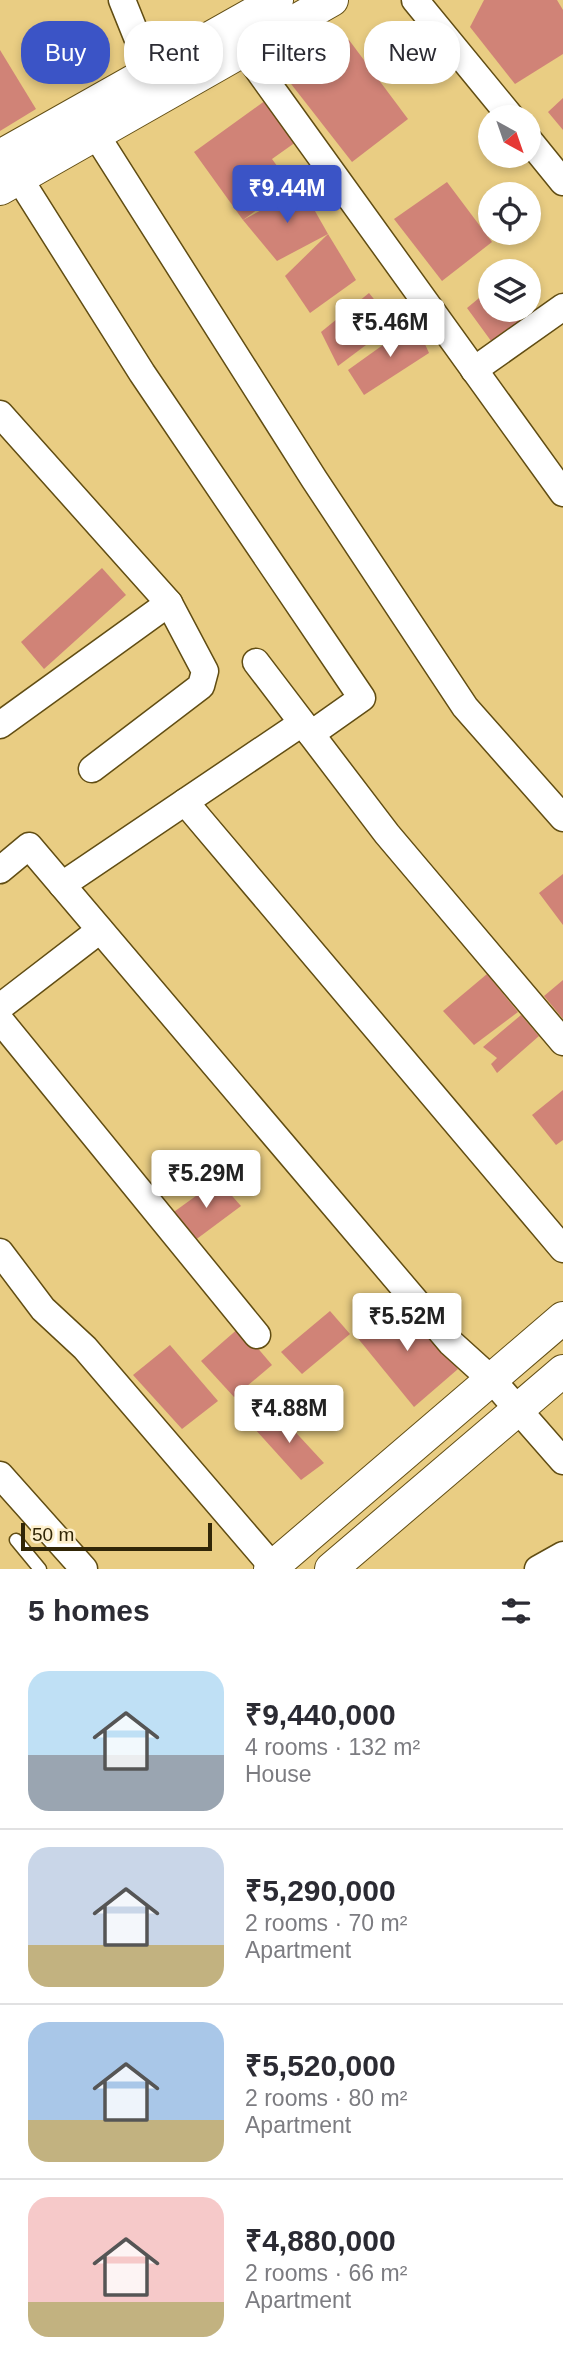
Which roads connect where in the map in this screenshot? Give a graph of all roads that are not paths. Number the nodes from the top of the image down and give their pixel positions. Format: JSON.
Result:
{"nodes":[{"id":1,"x":122,"y":0,"type":"edge"},
{"id":2,"x":277,"y":0,"type":"edge"},
{"id":3,"x":332,"y":0,"type":"edge"},
{"id":4,"x":415,"y":0,"type":"edge"},
{"id":5,"x":130,"y":21,"type":"edge"},
{"id":6,"x":236,"y":39,"type":"junction"},
{"id":7,"x":223,"y":44,"type":"edge"},
{"id":8,"x":134,"y":84,"type":"edge"},
{"id":9,"x":501,"y":105,"type":"edge"},
{"id":10,"x":96,"y":135,"type":"junction"},
{"id":11,"x":541,"y":155,"type":"edge"},
{"id":12,"x":6,"y":174,"type":"edge"},
{"id":13,"x":563,"y":182,"type":"edge"},
{"id":14,"x":563,"y":307,"type":"edge"},
{"id":15,"x":474,"y":370,"type":"junction"},
{"id":16,"x":0,"y":414,"type":"edge"},
{"id":17,"x":563,"y":493,"type":"edge"},
{"id":18,"x":169,"y":603,"type":"junction"},
{"id":19,"x":256,"y":662,"type":"dead end"},
{"id":20,"x":0,"y":725,"type":"edge"},
{"id":21,"x":307,"y":729,"type":"junction"},
{"id":22,"x":92,"y":769,"type":"dead end"},
{"id":23,"x":185,"y":803,"type":"junction"},
{"id":24,"x":562,"y":813,"type":"edge"},
{"id":25,"x":0,"y":870,"type":"edge"},
{"id":26,"x":62,"y":885,"type":"junction"},
{"id":27,"x":100,"y":930,"type":"junction"},
{"id":28,"x":0,"y":1007,"type":"edge"},
{"id":29,"x":0,"y":1020,"type":"edge"},
{"id":30,"x":563,"y":1042,"type":"edge"},
{"id":31,"x":563,"y":1249,"type":"edge"},
{"id":32,"x":0,"y":1252,"type":"edge"},
{"id":33,"x":563,"y":1318,"type":"edge"},
{"id":34,"x":257,"y":1335,"type":"dead end"},
{"id":35,"x":563,"y":1371,"type":"edge"},
{"id":36,"x":493,"y":1381,"type":"junction"},
{"id":37,"x":519,"y":1408,"type":"junction"},
{"id":38,"x":563,"y":1461,"type":"edge"},
{"id":39,"x":0,"y":1475,"type":"edge"},
{"id":40,"x":16,"y":1541,"type":"dead end"},
{"id":41,"x":563,"y":1555,"type":"edge"},
{"id":42,"x":271,"y":1568,"type":"edge"},
{"id":43,"x":40,"y":1569,"type":"edge"},
{"id":44,"x":85,"y":1569,"type":"edge"},
{"id":45,"x":331,"y":1569,"type":"edge"},
{"id":46,"x":538,"y":1569,"type":"edge"}],
"edges":[{"from":1,"to":5,"type":"street"},
{"from":2,"to":6,"type":"street"},
{"from":3,"to":6,"type":"street"},
{"from":4,"to":9,"type":"street"},
{"from":6,"to":7,"type":"street"},
{"from":6,"to":10,"type":"street"},
{"from":6,"to":15,"type":"street"},
{"from":8,"to":12,"type":"street"},
{"from":10,"to":12,"type":"street"},
{"from":10,"to":24,"type":"street"},
{"from":11,"to":13,"type":"street"},
{"from":12,"to":21,"type":"street"},
{"from":14,"to":15,"type":"street"},
{"from":15,"to":17,"type":"street"},
{"from":16,"to":18,"type":"street"},
{"from":18,"to":20,"type":"street"},
{"from":18,"to":22,"type":"street"},
{"from":19,"to":21,"type":"street"},
{"from":21,"to":23,"type":"street"},
{"from":21,"to":30,"type":"street"},
{"from":23,"to":26,"type":"street"},
{"from":23,"to":31,"type":"street"},
{"from":25,"to":26,"type":"street"},
{"from":26,"to":27,"type":"street"},
{"from":27,"to":28,"type":"street"},
{"from":27,"to":36,"type":"street"},
{"from":29,"to":34,"type":"street"},
{"from":32,"to":42,"type":"street"},
{"from":33,"to":36,"type":"street"},
{"from":35,"to":37,"type":"street"},
{"from":36,"to":37,"type":"street"},
{"from":36,"to":42,"type":"street"},
{"from":37,"to":38,"type":"street"},
{"from":37,"to":45,"type":"street"},
{"from":39,"to":44,"type":"street"},
{"from":40,"to":43,"type":"lane"},
{"from":41,"to":46,"type":"street"}]}
